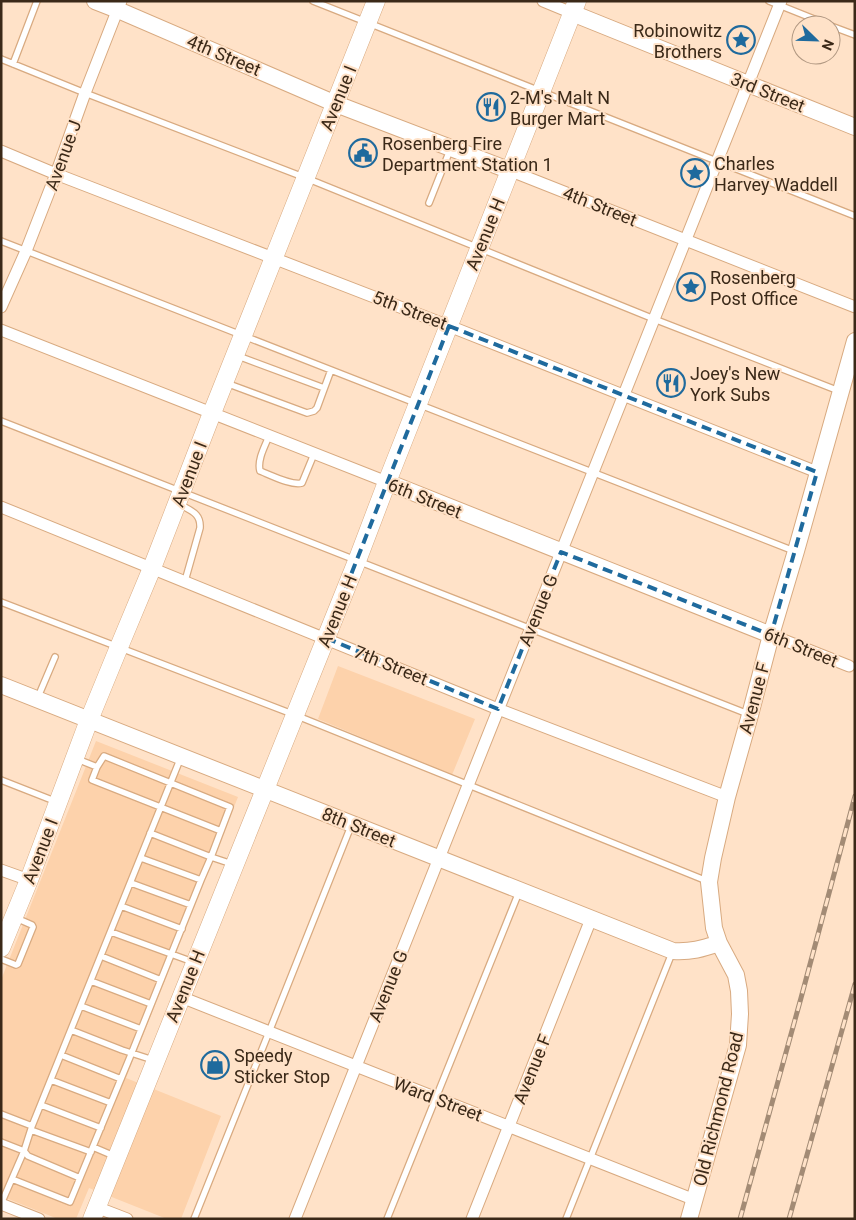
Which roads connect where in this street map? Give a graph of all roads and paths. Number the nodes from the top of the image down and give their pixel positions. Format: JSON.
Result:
{"nodes":[{"id":1,"x":37,"y":1,"type":"edge"},
{"id":2,"x":95,"y":1,"type":"edge"},
{"id":3,"x":313,"y":1,"type":"edge"},
{"id":4,"x":376,"y":1,"type":"edge"},
{"id":5,"x":543,"y":1,"type":"edge"},
{"id":6,"x":776,"y":3,"type":"edge"},
{"id":7,"x":120,"y":6,"type":"edge"},
{"id":8,"x":575,"y":7,"type":"edge"},
{"id":9,"x":804,"y":15,"type":"edge"},
{"id":10,"x":367,"y":23,"type":"junction"},
{"id":11,"x":841,"y":30,"type":"edge"},
{"id":12,"x":855,"y":35,"type":"edge"},
{"id":13,"x":1,"y":59,"type":"edge"},
{"id":14,"x":13,"y":64,"type":"junction"},
{"id":15,"x":748,"y":84,"type":"junction"},
{"id":16,"x":541,"y":92,"type":"junction"},
{"id":17,"x":85,"y":93,"type":"junction"},
{"id":18,"x":336,"y":104,"type":"junction"},
{"id":19,"x":855,"y":127,"type":"edge"},
{"id":20,"x":451,"y":148,"type":"junction"},
{"id":21,"x":1,"y":151,"type":"edge"},
{"id":22,"x":717,"y":161,"type":"junction"},
{"id":23,"x":511,"y":170,"type":"junction"},
{"id":24,"x":56,"y":174,"type":"junction"},
{"id":25,"x":306,"y":178,"type":"junction"},
{"id":26,"x":429,"y":203,"type":"dead end"},
{"id":27,"x":855,"y":216,"type":"edge"},
{"id":28,"x":686,"y":240,"type":"junction"},
{"id":29,"x":1,"y":241,"type":"edge"},
{"id":30,"x":480,"y":248,"type":"junction"},
{"id":31,"x":26,"y":251,"type":"junction"},
{"id":32,"x":274,"y":258,"type":"junction"},
{"id":33,"x":1,"y":307,"type":"edge"},
{"id":34,"x":855,"y":307,"type":"edge"},
{"id":35,"x":654,"y":319,"type":"junction"},
{"id":36,"x":449,"y":326,"type":"junction"},
{"id":37,"x":1,"y":330,"type":"edge"},
{"id":38,"x":244,"y":336,"type":"junction"},
{"id":39,"x":855,"y":341,"type":"edge"},
{"id":40,"x":236,"y":356,"type":"junction"},
{"id":41,"x":331,"y":370,"type":"junction"},
{"id":42,"x":225,"y":382,"type":"junction"},
{"id":43,"x":324,"y":388,"type":"junction"},
{"id":44,"x":841,"y":392,"type":"junction"},
{"id":45,"x":624,"y":395,"type":"junction"},
{"id":46,"x":418,"y":404,"type":"junction"},
{"id":47,"x":212,"y":413,"type":"junction"},
{"id":48,"x":1,"y":421,"type":"edge"},
{"id":49,"x":269,"y":436,"type":"junction"},
{"id":50,"x":314,"y":454,"type":"junction"},
{"id":51,"x":593,"y":472,"type":"junction"},
{"id":52,"x":817,"y":472,"type":"junction"},
{"id":53,"x":387,"y":482,"type":"junction"},
{"id":54,"x":180,"y":497,"type":"junction"},
{"id":55,"x":1,"y":507,"type":"edge"},
{"id":56,"x":561,"y":552,"type":"junction"},
{"id":57,"x":796,"y":552,"type":"junction"},
{"id":58,"x":357,"y":561,"type":"junction"},
{"id":59,"x":152,"y":568,"type":"junction"},
{"id":60,"x":185,"y":581,"type":"junction"},
{"id":61,"x":1,"y":602,"type":"edge"},
{"id":62,"x":530,"y":629,"type":"junction"},
{"id":63,"x":770,"y":635,"type":"junction"},
{"id":64,"x":326,"y":638,"type":"junction"},
{"id":65,"x":118,"y":647,"type":"junction"},
{"id":66,"x":55,"y":657,"type":"dead end"},
{"id":67,"x":849,"y":666,"type":"dead end"},
{"id":68,"x":1,"y":685,"type":"edge"},
{"id":69,"x":37,"y":699,"type":"junction"},
{"id":70,"x":498,"y":709,"type":"junction"},
{"id":71,"x":295,"y":715,"type":"junction"},
{"id":72,"x":750,"y":715,"type":"junction"},
{"id":73,"x":90,"y":720,"type":"junction"},
{"id":74,"x":182,"y":756,"type":"junction"},
{"id":75,"x":75,"y":758,"type":"junction"},
{"id":76,"x":97,"y":767,"type":"junction"},
{"id":77,"x":1,"y":780,"type":"edge"},
{"id":78,"x":171,"y":783,"type":"junction"},
{"id":79,"x":468,"y":786,"type":"junction"},
{"id":80,"x":265,"y":789,"type":"junction"},
{"id":81,"x":727,"y":797,"type":"junction"},
{"id":82,"x":59,"y":803,"type":"junction"},
{"id":83,"x":161,"y":808,"type":"junction"},
{"id":84,"x":352,"y":824,"type":"junction"},
{"id":85,"x":220,"y":831,"type":"junction"},
{"id":86,"x":150,"y":834,"type":"junction"},
{"id":87,"x":211,"y":856,"type":"junction"},
{"id":88,"x":140,"y":858,"type":"junction"},
{"id":89,"x":439,"y":858,"type":"junction"},
{"id":90,"x":234,"y":864,"type":"junction"},
{"id":91,"x":1,"y":870,"type":"edge"},
{"id":92,"x":29,"y":880,"type":"junction"},
{"id":93,"x":201,"y":880,"type":"junction"},
{"id":94,"x":709,"y":882,"type":"junction"},
{"id":95,"x":130,"y":883,"type":"junction"},
{"id":96,"x":520,"y":890,"type":"junction"},
{"id":97,"x":191,"y":905,"type":"junction"},
{"id":98,"x":121,"y":906,"type":"junction"},
{"id":99,"x":14,"y":918,"type":"junction"},
{"id":100,"x":592,"y":919,"type":"junction"},
{"id":101,"x":182,"y":929,"type":"junction"},
{"id":102,"x":111,"y":932,"type":"junction"},
{"id":103,"x":719,"y":943,"type":"junction"},
{"id":104,"x":1,"y":948,"type":"edge"},
{"id":105,"x":673,"y":951,"type":"junction"},
{"id":106,"x":171,"y":955,"type":"junction"},
{"id":107,"x":101,"y":956,"type":"junction"},
{"id":108,"x":1,"y":959,"type":"edge"},
{"id":109,"x":194,"y":963,"type":"junction"},
{"id":110,"x":161,"y":980,"type":"junction"},
{"id":111,"x":91,"y":981,"type":"junction"},
{"id":112,"x":181,"y":997,"type":"junction"},
{"id":113,"x":151,"y":1004,"type":"junction"},
{"id":114,"x":81,"y":1006,"type":"junction"},
{"id":115,"x":142,"y":1029,"type":"junction"},
{"id":116,"x":71,"y":1030,"type":"junction"},
{"id":117,"x":269,"y":1032,"type":"junction"},
{"id":118,"x":132,"y":1052,"type":"junction"},
{"id":119,"x":61,"y":1055,"type":"junction"},
{"id":120,"x":155,"y":1060,"type":"junction"},
{"id":121,"x":356,"y":1066,"type":"junction"},
{"id":122,"x":121,"y":1079,"type":"junction"},
{"id":123,"x":51,"y":1080,"type":"junction"},
{"id":124,"x":436,"y":1098,"type":"junction"},
{"id":125,"x":111,"y":1103,"type":"junction"},
{"id":126,"x":41,"y":1105,"type":"junction"},
{"id":127,"x":1,"y":1114,"type":"edge"},
{"id":128,"x":508,"y":1127,"type":"junction"},
{"id":129,"x":32,"y":1128,"type":"junction"},
{"id":130,"x":101,"y":1128,"type":"junction"},
{"id":131,"x":1,"y":1142,"type":"edge"},
{"id":132,"x":92,"y":1150,"type":"junction"},
{"id":133,"x":24,"y":1151,"type":"junction"},
{"id":134,"x":116,"y":1157,"type":"junction"},
{"id":135,"x":590,"y":1159,"type":"junction"},
{"id":136,"x":80,"y":1178,"type":"junction"},
{"id":137,"x":12,"y":1179,"type":"junction"},
{"id":138,"x":695,"y":1200,"type":"junction"},
{"id":139,"x":1,"y":1204,"type":"edge"},
{"id":140,"x":94,"y":1213,"type":"edge"},
{"id":141,"x":39,"y":1219,"type":"edge"},
{"id":142,"x":127,"y":1219,"type":"edge"},
{"id":143,"x":194,"y":1219,"type":"edge"},
{"id":144,"x":295,"y":1219,"type":"edge"},
{"id":145,"x":388,"y":1219,"type":"edge"},
{"id":146,"x":472,"y":1219,"type":"edge"},
{"id":147,"x":566,"y":1219,"type":"edge"},
{"id":148,"x":689,"y":1219,"type":"edge"}],
"edges":[{"from":1,"to":14,"type":"lane"},
{"from":2,"to":7,"type":"street","name":"4th Street"},
{"from":3,"to":10,"type":"lane"},
{"from":4,"to":10,"type":"main road","name":"Avenue I"},
{"from":5,"to":8,"type":"street","name":"3rd Street"},
{"from":6,"to":9,"type":"lane"},
{"from":6,"to":15,"type":"street","name":"Avenue G"},
{"from":7,"to":17,"type":"street","name":"Avenue J"},
{"from":7,"to":18,"type":"street","name":"4th Street"},
{"from":8,"to":15,"type":"street","name":"3rd Street"},
{"from":8,"to":16,"type":"main road","name":"Avenue H"},
{"from":10,"to":16,"type":"lane"},
{"from":10,"to":18,"type":"main road","name":"Avenue I"},
{"from":11,"to":12,"type":"lane"},
{"from":13,"to":14,"type":"lane"},
{"from":14,"to":17,"type":"lane"},
{"from":15,"to":19,"type":"street","name":"3rd Street"},
{"from":15,"to":22,"type":"street","name":"Avenue G"},
{"from":16,"to":22,"type":"lane"},
{"from":16,"to":23,"type":"main road","name":"Avenue H"},
{"from":17,"to":24,"type":"street","name":"Avenue J"},
{"from":17,"to":25,"type":"lane"},
{"from":18,"to":20,"type":"street","name":"4th Street"},
{"from":18,"to":25,"type":"main road","name":"Avenue I"},
{"from":20,"to":23,"type":"street","name":"4th Street"},
{"from":20,"to":26,"type":"lane"},
{"from":21,"to":24,"type":"street","name":"5th Street"},
{"from":22,"to":27,"type":"lane"},
{"from":22,"to":28,"type":"street","name":"Avenue G"},
{"from":23,"to":28,"type":"street","name":"4th Street"},
{"from":23,"to":30,"type":"main road","name":"Avenue H"},
{"from":24,"to":31,"type":"street","name":"Avenue J"},
{"from":24,"to":32,"type":"street","name":"5th Street"},
{"from":25,"to":30,"type":"lane"},
{"from":25,"to":32,"type":"main road","name":"Avenue I"},
{"from":28,"to":34,"type":"street","name":"4th Street"},
{"from":28,"to":35,"type":"street","name":"Avenue G"},
{"from":29,"to":31,"type":"lane"},
{"from":30,"to":35,"type":"lane"},
{"from":30,"to":36,"type":"main road","name":"Avenue H"},
{"from":31,"to":33,"type":"street","name":"Avenue J"},
{"from":31,"to":38,"type":"lane"},
{"from":32,"to":36,"type":"street","name":"5th Street"},
{"from":32,"to":38,"type":"main road","name":"Avenue I"},
{"from":35,"to":44,"type":"lane"},
{"from":35,"to":45,"type":"street","name":"Avenue G"},
{"from":36,"to":45,"type":"street","name":"5th Street"},
{"from":36,"to":46,"type":"main road","name":"Avenue H"},
{"from":37,"to":47,"type":"street","name":"6th Street"},
{"from":38,"to":40,"type":"main road","name":"Avenue I"},
{"from":38,"to":41,"type":"lane"},
{"from":39,"to":44,"type":"street","name":"Avenue F"},
{"from":40,"to":42,"type":"main road","name":"Avenue I"},
{"from":40,"to":43,"type":"lane"},
{"from":41,"to":43,"type":"lane"},
{"from":41,"to":46,"type":"lane"},
{"from":42,"to":43,"type":"lane"},
{"from":42,"to":47,"type":"main road","name":"Avenue I"},
{"from":44,"to":52,"type":"street","name":"Avenue F"},
{"from":45,"to":51,"type":"street","name":"Avenue G"},
{"from":45,"to":52,"type":"street","name":"5th Street"},
{"from":46,"to":51,"type":"lane"},
{"from":46,"to":53,"type":"main road","name":"Avenue H"},
{"from":47,"to":49,"type":"street","name":"6th Street"},
{"from":47,"to":54,"type":"main road","name":"Avenue I"},
{"from":48,"to":54,"type":"lane"},
{"from":49,"to":50,"type":"street","name":"6th Street"},
{"from":49,"to":50,"type":"lane"},
{"from":50,"to":53,"type":"street","name":"6th Street"},
{"from":51,"to":56,"type":"street","name":"Avenue G"},
{"from":51,"to":57,"type":"lane"},
{"from":52,"to":57,"type":"street","name":"Avenue F"},
{"from":53,"to":56,"type":"street","name":"6th Street"},
{"from":53,"to":58,"type":"main road","name":"Avenue H"},
{"from":54,"to":58,"type":"lane"},
{"from":54,"to":59,"type":"main road","name":"Avenue I"},
{"from":54,"to":60,"type":"lane"},
{"from":55,"to":59,"type":"street","name":"7th Street"},
{"from":56,"to":62,"type":"street","name":"Avenue G"},
{"from":56,"to":63,"type":"street","name":"6th Street"},
{"from":57,"to":63,"type":"street","name":"Avenue F"},
{"from":58,"to":62,"type":"lane"},
{"from":58,"to":64,"type":"main road","name":"Avenue H"},
{"from":59,"to":60,"type":"street","name":"7th Street"},
{"from":59,"to":65,"type":"main road","name":"Avenue I"},
{"from":60,"to":64,"type":"street","name":"7th Street"},
{"from":61,"to":65,"type":"lane"},
{"from":62,"to":70,"type":"street","name":"Avenue G"},
{"from":62,"to":72,"type":"lane"},
{"from":63,"to":67,"type":"street","name":"6th Street"},
{"from":63,"to":72,"type":"street","name":"Avenue F"},
{"from":64,"to":70,"type":"street","name":"7th Street"},
{"from":64,"to":71,"type":"main road","name":"Avenue H"},
{"from":65,"to":71,"type":"lane"},
{"from":65,"to":73,"type":"main road","name":"Avenue I"},
{"from":66,"to":69,"type":"lane"},
{"from":68,"to":69,"type":"street","name":"8th Street"},
{"from":69,"to":73,"type":"street","name":"8th Street"},
{"from":70,"to":79,"type":"street","name":"Avenue G"},
{"from":70,"to":81,"type":"street","name":"7th Street"},
{"from":71,"to":79,"type":"lane"},
{"from":71,"to":80,"type":"main road","name":"Avenue H"},
{"from":72,"to":81,"type":"street","name":"Avenue F"},
{"from":73,"to":74,"type":"street","name":"8th Street"},
{"from":73,"to":75,"type":"main road","name":"Avenue I"},
{"from":74,"to":78,"type":"lane"},
{"from":74,"to":80,"type":"street","name":"8th Street"},
{"from":75,"to":76,"type":"lane"},
{"from":75,"to":82,"type":"main road","name":"Avenue I"},
{"from":76,"to":78,"type":"lane"},
{"from":76,"to":83,"type":"lane"},
{"from":77,"to":82,"type":"lane"},
{"from":78,"to":83,"type":"lane"},
{"from":78,"to":85,"type":"lane"},
{"from":79,"to":89,"type":"street","name":"Avenue G"},
{"from":79,"to":94,"type":"lane"},
{"from":80,"to":84,"type":"street","name":"8th Street"},
{"from":80,"to":90,"type":"main road","name":"Avenue H"},
{"from":81,"to":94,"type":"street","name":"Avenue F"},
{"from":82,"to":92,"type":"main road","name":"Avenue I"},
{"from":83,"to":85,"type":"lane"},
{"from":83,"to":86,"type":"lane"},
{"from":84,"to":89,"type":"street","name":"8th Street"},
{"from":84,"to":117,"type":"lane"},
{"from":85,"to":87,"type":"lane"},
{"from":86,"to":87,"type":"lane"},
{"from":86,"to":88,"type":"lane"},
{"from":87,"to":90,"type":"lane"},
{"from":87,"to":93,"type":"lane"},
{"from":88,"to":93,"type":"lane"},
{"from":88,"to":95,"type":"lane"},
{"from":89,"to":96,"type":"street","name":"8th Street"},
{"from":89,"to":121,"type":"street","name":"Avenue G"},
{"from":90,"to":109,"type":"main road","name":"Avenue H"},
{"from":91,"to":92,"type":"street"},
{"from":92,"to":99,"type":"main road","name":"Avenue I"},
{"from":93,"to":97,"type":"lane"},
{"from":94,"to":103,"type":"street","name":"Avenue F"},
{"from":95,"to":97,"type":"lane"},
{"from":95,"to":98,"type":"lane"},
{"from":96,"to":100,"type":"street","name":"8th Street"},
{"from":96,"to":124,"type":"lane"},
{"from":97,"to":101,"type":"lane"},
{"from":98,"to":101,"type":"lane"},
{"from":98,"to":102,"type":"lane"},
{"from":99,"to":104,"type":"main road","name":"Avenue I"},
{"from":99,"to":108,"type":"lane"},
{"from":100,"to":105,"type":"street","name":"8th Street"},
{"from":100,"to":128,"type":"street","name":"Avenue F"},
{"from":101,"to":106,"type":"lane"},
{"from":102,"to":106,"type":"lane"},
{"from":102,"to":107,"type":"lane"},
{"from":103,"to":105,"type":"street","name":"8th Street"},
{"from":103,"to":138,"type":"street","name":"Old Richmond Road"},
{"from":105,"to":135,"type":"lane"},
{"from":106,"to":109,"type":"lane"},
{"from":106,"to":110,"type":"lane"},
{"from":107,"to":110,"type":"lane"},
{"from":107,"to":111,"type":"lane"},
{"from":109,"to":112,"type":"main road","name":"Avenue H"},
{"from":110,"to":113,"type":"lane"},
{"from":111,"to":113,"type":"lane"},
{"from":111,"to":114,"type":"lane"},
{"from":112,"to":117,"type":"street","name":"Ward Street"},
{"from":112,"to":120,"type":"main road","name":"Avenue H"},
{"from":113,"to":115,"type":"lane"},
{"from":114,"to":115,"type":"lane"},
{"from":114,"to":116,"type":"lane"},
{"from":115,"to":118,"type":"lane"},
{"from":116,"to":118,"type":"lane"},
{"from":116,"to":119,"type":"lane"},
{"from":117,"to":121,"type":"street","name":"Ward Street"},
{"from":117,"to":143,"type":"lane"},
{"from":118,"to":120,"type":"lane"},
{"from":118,"to":122,"type":"lane"},
{"from":119,"to":122,"type":"lane"},
{"from":119,"to":123,"type":"lane"},
{"from":120,"to":134,"type":"main road","name":"Avenue H"},
{"from":121,"to":124,"type":"street","name":"Ward Street"},
{"from":121,"to":144,"type":"street","name":"Avenue G"},
{"from":122,"to":125,"type":"lane"},
{"from":123,"to":125,"type":"lane"},
{"from":123,"to":126,"type":"lane"},
{"from":124,"to":128,"type":"street","name":"Ward Street"},
{"from":124,"to":145,"type":"lane"},
{"from":125,"to":130,"type":"lane"},
{"from":126,"to":129,"type":"lane"},
{"from":126,"to":130,"type":"lane"},
{"from":127,"to":129,"type":"lane"},
{"from":128,"to":135,"type":"street","name":"Ward Street"},
{"from":128,"to":146,"type":"street","name":"Avenue F"},
{"from":129,"to":132,"type":"lane"},
{"from":129,"to":133,"type":"lane"},
{"from":130,"to":132,"type":"lane"},
{"from":131,"to":133,"type":"lane"},
{"from":132,"to":134,"type":"lane"},
{"from":132,"to":136,"type":"lane"},
{"from":133,"to":136,"type":"lane"},
{"from":133,"to":137,"type":"lane"},
{"from":134,"to":140,"type":"main road","name":"Avenue H"},
{"from":135,"to":138,"type":"street","name":"Ward Street"},
{"from":135,"to":147,"type":"lane"},
{"from":136,"to":137,"type":"lane"},
{"from":137,"to":139,"type":"lane"},
{"from":138,"to":148,"type":"street","name":"Old Richmond Road"},
{"from":139,"to":141,"type":"street"},
{"from":140,"to":142,"type":"street"}]}
